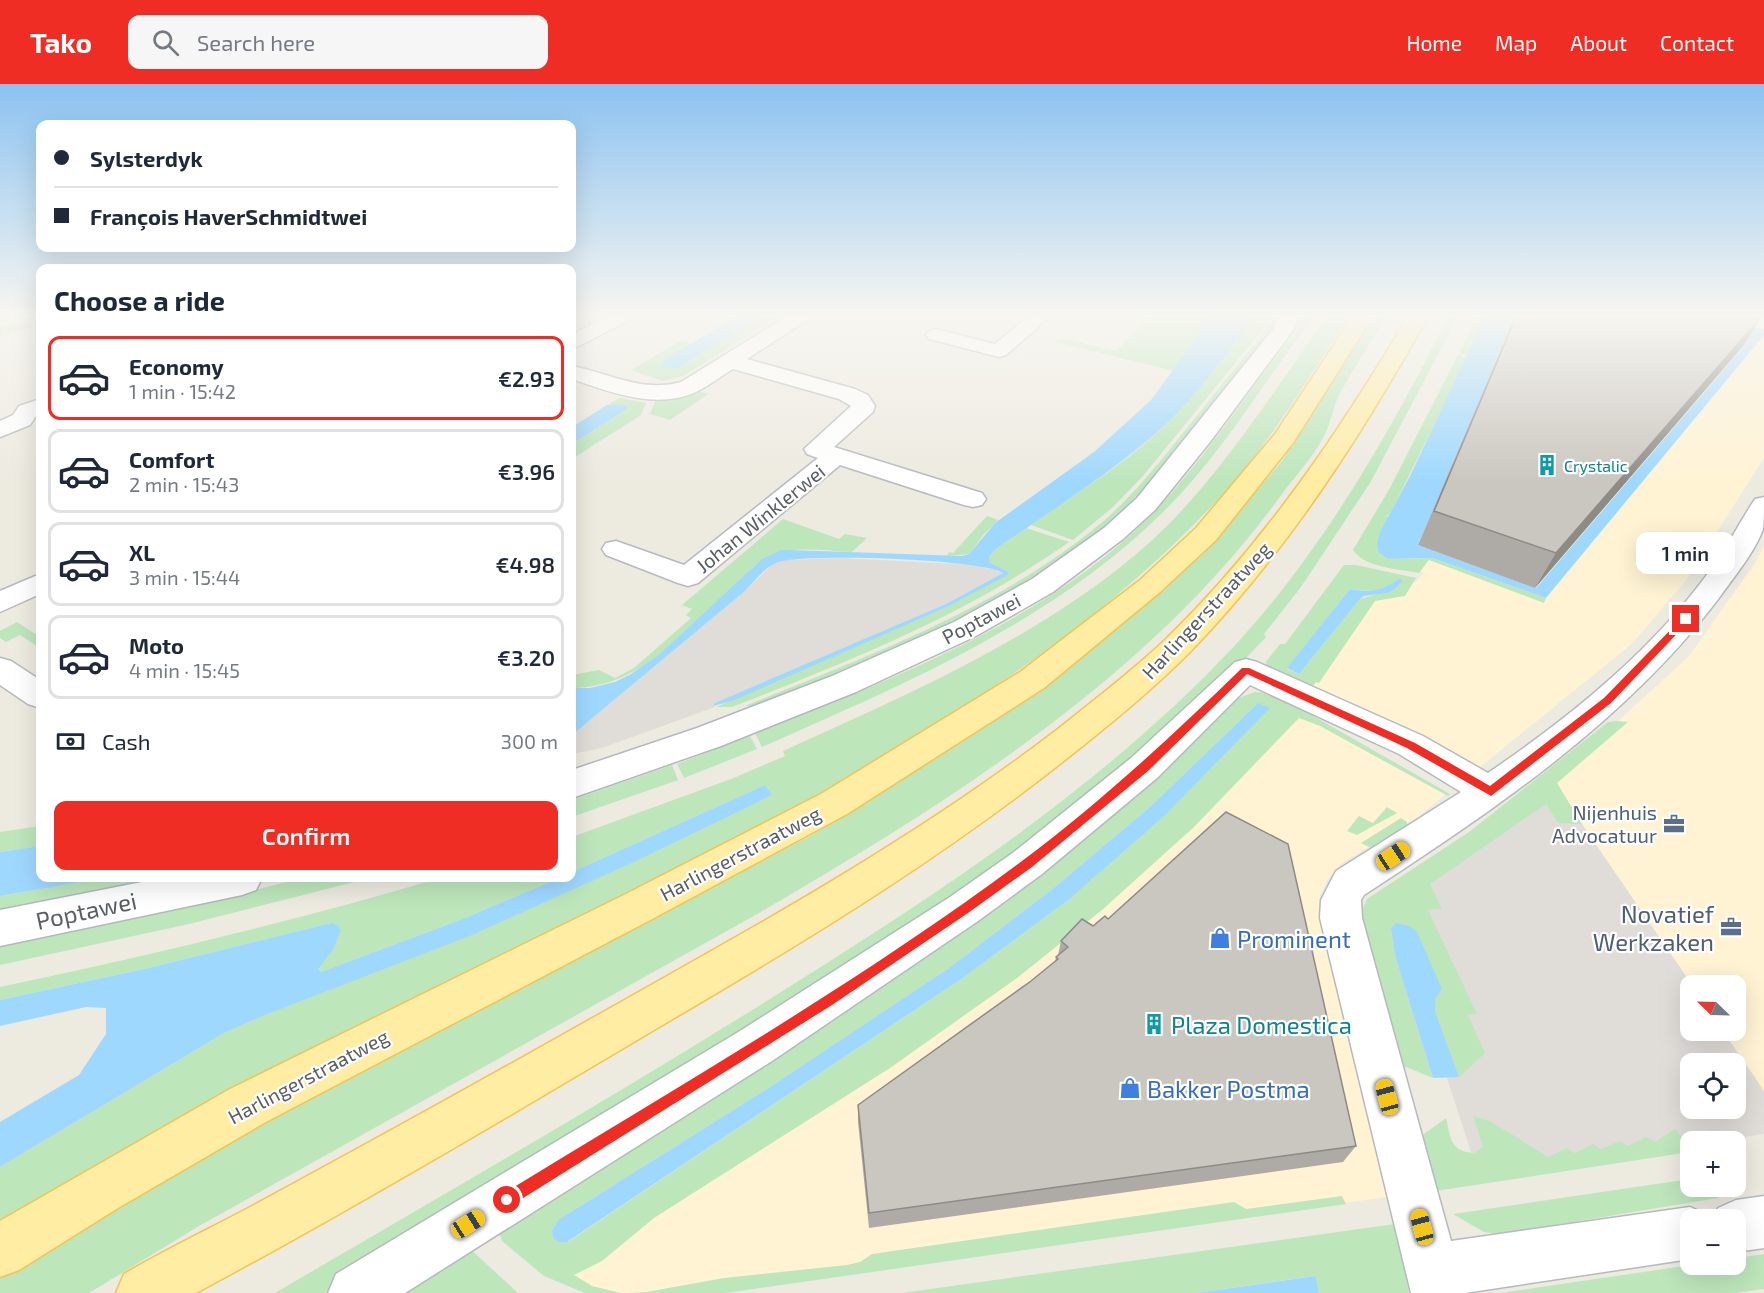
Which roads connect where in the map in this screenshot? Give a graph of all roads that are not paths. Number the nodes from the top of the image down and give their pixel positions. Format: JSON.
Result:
{"nodes":[{"id":1,"x":716,"y":369,"type":"edge"},
{"id":2,"x":762,"y":369,"type":"edge"},
{"id":3,"x":1253,"y":369,"type":"edge"},
{"id":4,"x":1328,"y":369,"type":"edge"},
{"id":5,"x":1386,"y":369,"type":"edge"},
{"id":6,"x":576,"y":373,"type":"edge"},
{"id":7,"x":36,"y":408,"type":"edge"},
{"id":8,"x":0,"y":430,"type":"edge"},
{"id":9,"x":837,"y":455,"type":"junction"},
{"id":10,"x":973,"y":499,"type":"dead end"},
{"id":11,"x":1764,"y":505,"type":"edge"},
{"id":12,"x":616,"y":549,"type":"dead end"},
{"id":13,"x":36,"y":585,"type":"edge"},
{"id":14,"x":0,"y":603,"type":"edge"},
{"id":15,"x":0,"y":669,"type":"edge"},
{"id":16,"x":36,"y":693,"type":"edge"},
{"id":17,"x":576,"y":783,"type":"edge"},
{"id":18,"x":1491,"y":792,"type":"junction"},
{"id":19,"x":223,"y":882,"type":"edge"},
{"id":20,"x":0,"y":928,"type":"edge"},
{"id":21,"x":1764,"y":1222,"type":"edge"},
{"id":22,"x":1746,"y":1225,"type":"edge"},
{"id":23,"x":1680,"y":1235,"type":"edge"},
{"id":24,"x":0,"y":1251,"type":"edge"},
{"id":25,"x":1436,"y":1282,"type":"edge"},
{"id":26,"x":143,"y":1293,"type":"edge"},
{"id":27,"x":355,"y":1293,"type":"edge"}],
"edges":[{"from":1,"to":6,"type":"street"},
{"from":2,"to":9,"type":"street","name":"Johan Winklerwei"},
{"from":3,"to":17,"type":"street","name":"Poptawei"},
{"from":4,"to":24,"type":"main road","name":"Harlingerstraatweg"},
{"from":5,"to":26,"type":"main road","name":"Harlingerstraatweg"},
{"from":7,"to":8,"type":"street"},
{"from":9,"to":10,"type":"street","name":"Johan Winklerwei"},
{"from":9,"to":12,"type":"street","name":"Johan Winklerwei"},
{"from":11,"to":18,"type":"street"},
{"from":13,"to":14,"type":"street"},
{"from":15,"to":16,"type":"street"},
{"from":18,"to":25,"type":"street"},
{"from":18,"to":27,"type":"street"},
{"from":19,"to":20,"type":"street","name":"Poptawei"},
{"from":21,"to":22,"type":"street"},
{"from":23,"to":25,"type":"street"}]}
